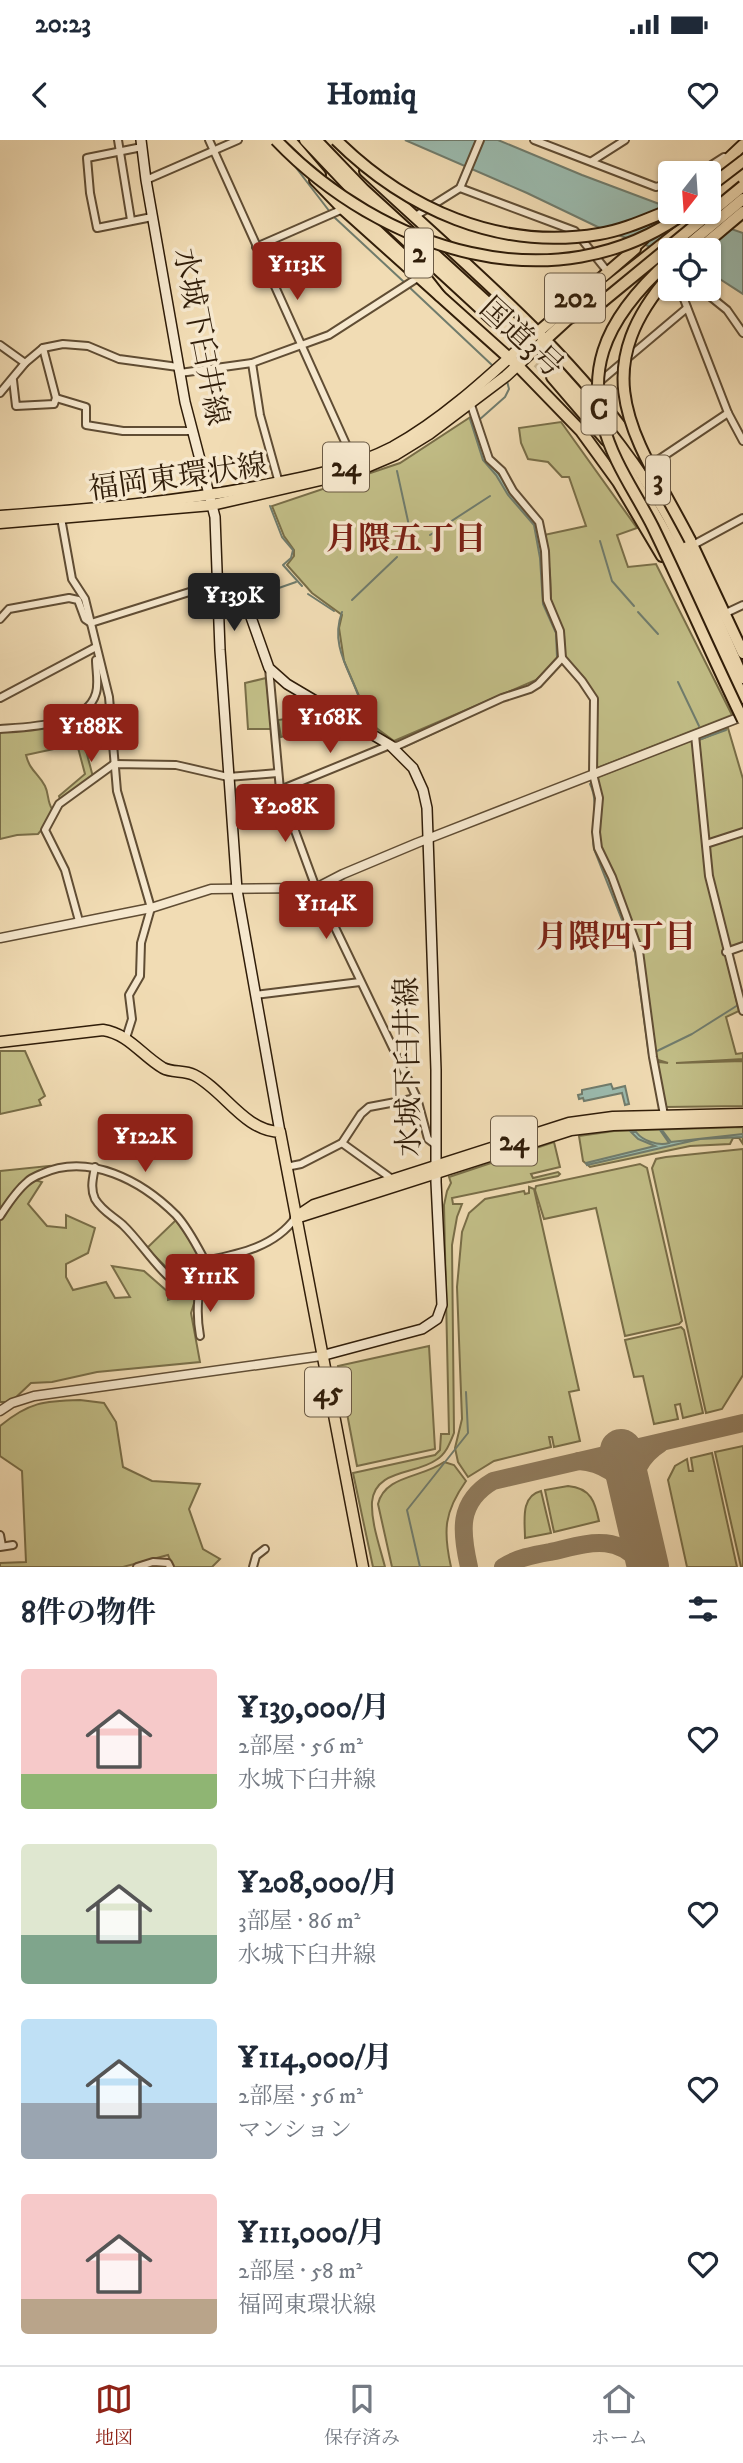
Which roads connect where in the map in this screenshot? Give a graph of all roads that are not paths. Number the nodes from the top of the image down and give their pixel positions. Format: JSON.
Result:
{"nodes":[{"id":1,"x":118,"y":140,"type":"edge"},
{"id":2,"x":209,"y":140,"type":"edge"},
{"id":3,"x":238,"y":140,"type":"edge"},
{"id":4,"x":276,"y":140,"type":"edge"},
{"id":5,"x":290,"y":140,"type":"edge"},
{"id":6,"x":305,"y":140,"type":"edge"},
{"id":7,"x":316,"y":140,"type":"edge"},
{"id":8,"x":334,"y":140,"type":"edge"},
{"id":9,"x":480,"y":140,"type":"edge"},
{"id":10,"x":534,"y":140,"type":"edge"},
{"id":11,"x":625,"y":140,"type":"edge"},
{"id":12,"x":141,"y":144,"type":"edge"},
{"id":13,"x":743,"y":147,"type":"edge"},
{"id":14,"x":120,"y":151,"type":"junction"},
{"id":15,"x":214,"y":151,"type":"junction"},
{"id":16,"x":743,"y":160,"type":"edge"},
{"id":17,"x":592,"y":161,"type":"junction"},
{"id":18,"x":719,"y":161,"type":"edge"},
{"id":19,"x":721,"y":167,"type":"edge"},
{"id":20,"x":743,"y":171,"type":"edge"},
{"id":21,"x":721,"y":178,"type":"edge"},
{"id":22,"x":743,"y":178,"type":"edge"},
{"id":23,"x":146,"y":180,"type":"junction"},
{"id":24,"x":349,"y":181,"type":"junction"},
{"id":25,"x":658,"y":186,"type":"edge"},
{"id":26,"x":743,"y":186,"type":"edge"},
{"id":27,"x":460,"y":188,"type":"junction"},
{"id":28,"x":721,"y":192,"type":"edge"},
{"id":29,"x":721,"y":194,"type":"edge"},
{"id":30,"x":743,"y":199,"type":"edge"},
{"id":31,"x":346,"y":207,"type":"junction"},
{"id":32,"x":721,"y":208,"type":"edge"},
{"id":33,"x":743,"y":212,"type":"edge"},
{"id":34,"x":658,"y":216,"type":"edge"},
{"id":35,"x":152,"y":217,"type":"junction"},
{"id":36,"x":414,"y":217,"type":"junction"},
{"id":37,"x":131,"y":220,"type":"junction"},
{"id":38,"x":743,"y":220,"type":"edge"},
{"id":39,"x":658,"y":224,"type":"edge"},
{"id":40,"x":666,"y":224,"type":"edge"},
{"id":41,"x":668,"y":224,"type":"edge"},
{"id":42,"x":686,"y":224,"type":"edge"},
{"id":43,"x":696,"y":238,"type":"edge"},
{"id":44,"x":712,"y":238,"type":"edge"},
{"id":45,"x":256,"y":247,"type":"junction"},
{"id":46,"x":628,"y":253,"type":"junction"},
{"id":47,"x":650,"y":270,"type":"dead end"},
{"id":48,"x":607,"y":271,"type":"junction"},
{"id":49,"x":658,"y":272,"type":"edge"},
{"id":50,"x":658,"y":272,"type":"edge"},
{"id":51,"x":419,"y":278,"type":"junction"},
{"id":52,"x":658,"y":290,"type":"edge"},
{"id":53,"x":440,"y":296,"type":"junction"},
{"id":54,"x":684,"y":301,"type":"edge"},
{"id":55,"x":716,"y":301,"type":"edge"},
{"id":56,"x":687,"y":308,"type":"junction"},
{"id":57,"x":497,"y":317,"type":"tunnel mouth"},
{"id":58,"x":569,"y":318,"type":"junction"},
{"id":59,"x":743,"y":333,"type":"edge"},
{"id":60,"x":542,"y":335,"type":"junction"},
{"id":61,"x":0,"y":345,"type":"edge"},
{"id":62,"x":302,"y":345,"type":"junction"},
{"id":63,"x":43,"y":348,"type":"junction"},
{"id":64,"x":528,"y":348,"type":"joint"},
{"id":65,"x":513,"y":362,"type":"junction"},
{"id":66,"x":25,"y":363,"type":"junction"},
{"id":67,"x":252,"y":363,"type":"junction"},
{"id":68,"x":179,"y":370,"type":"junction"},
{"id":69,"x":555,"y":374,"type":"tunnel mouth"},
{"id":70,"x":13,"y":380,"type":"junction"},
{"id":71,"x":591,"y":388,"type":"junction"},
{"id":72,"x":0,"y":393,"type":"edge"},
{"id":73,"x":56,"y":398,"type":"junction"},
{"id":74,"x":470,"y":402,"type":"junction"},
{"id":75,"x":728,"y":413,"type":"junction"},
{"id":76,"x":191,"y":430,"type":"junction"},
{"id":77,"x":743,"y":441,"type":"edge"},
{"id":78,"x":355,"y":464,"type":"junction"},
{"id":79,"x":649,"y":466,"type":"junction"},
{"id":80,"x":278,"y":483,"type":"junction"},
{"id":81,"x":211,"y":500,"type":"junction"},
{"id":82,"x":0,"y":516,"type":"edge"},
{"id":83,"x":61,"y":518,"type":"junction"},
{"id":84,"x":663,"y":518,"type":"junction"},
{"id":85,"x":743,"y":518,"type":"edge"},
{"id":86,"x":0,"y":523,"type":"edge"},
{"id":87,"x":695,"y":544,"type":"junction"},
{"id":88,"x":218,"y":583,"type":"junction"},
{"id":89,"x":743,"y":606,"type":"edge"},
{"id":90,"x":726,"y":613,"type":"junction"},
{"id":91,"x":0,"y":619,"type":"edge"},
{"id":92,"x":91,"y":623,"type":"junction"},
{"id":93,"x":96,"y":647,"type":"junction"},
{"id":94,"x":743,"y":653,"type":"edge"},
{"id":95,"x":562,"y":658,"type":"junction"},
{"id":96,"x":269,"y":668,"type":"junction"},
{"id":97,"x":743,"y":678,"type":"edge"},
{"id":98,"x":0,"y":698,"type":"edge"},
{"id":99,"x":743,"y":698,"type":"edge"},
{"id":100,"x":742,"y":719,"type":"edge"},
{"id":101,"x":0,"y":729,"type":"edge"},
{"id":102,"x":695,"y":735,"type":"junction"},
{"id":103,"x":390,"y":745,"type":"junction"},
{"id":104,"x":114,"y":764,"type":"junction"},
{"id":105,"x":278,"y":773,"type":"junction"},
{"id":106,"x":593,"y":774,"type":"junction"},
{"id":107,"x":228,"y":777,"type":"junction"},
{"id":108,"x":280,"y":790,"type":"junction"},
{"id":109,"x":743,"y":832,"type":"edge"},
{"id":110,"x":427,"y":840,"type":"junction"},
{"id":111,"x":706,"y":844,"type":"junction"},
{"id":112,"x":316,"y":888,"type":"junction"},
{"id":113,"x":237,"y":890,"type":"junction"},
{"id":114,"x":151,"y":908,"type":"junction"},
{"id":115,"x":79,"y":921,"type":"junction"},
{"id":116,"x":0,"y":938,"type":"edge"},
{"id":117,"x":743,"y":946,"type":"edge"},
{"id":118,"x":726,"y":952,"type":"junction"},
{"id":119,"x":360,"y":982,"type":"junction"},
{"id":120,"x":254,"y":995,"type":"junction"},
{"id":121,"x":743,"y":1011,"type":"edge"},
{"id":122,"x":126,"y":1038,"type":"junction"},
{"id":123,"x":0,"y":1042,"type":"edge"},
{"id":124,"x":417,"y":1098,"type":"junction"},
{"id":125,"x":743,"y":1114,"type":"edge"},
{"id":126,"x":664,"y":1115,"type":"junction"},
{"id":127,"x":743,"y":1121,"type":"edge"},
{"id":128,"x":280,"y":1132,"type":"junction"},
{"id":129,"x":342,"y":1143,"type":"junction"},
{"id":130,"x":436,"y":1145,"type":"junction"},
{"id":131,"x":95,"y":1167,"type":"junction"},
{"id":132,"x":286,"y":1167,"type":"junction"},
{"id":133,"x":436,"y":1169,"type":"junction"},
{"id":134,"x":392,"y":1179,"type":"junction"},
{"id":135,"x":0,"y":1216,"type":"edge"},
{"id":136,"x":296,"y":1217,"type":"junction"},
{"id":137,"x":205,"y":1261,"type":"junction"},
{"id":138,"x":198,"y":1294,"type":"junction"},
{"id":139,"x":200,"y":1335,"type":"dead end"},
{"id":140,"x":321,"y":1356,"type":"junction"},
{"id":141,"x":0,"y":1411,"type":"edge"},
{"id":142,"x":0,"y":1535,"type":"edge"},
{"id":143,"x":13,"y":1545,"type":"dead end"},
{"id":144,"x":1,"y":1546,"type":"edge"},
{"id":145,"x":265,"y":1549,"type":"dead end"},
{"id":146,"x":137,"y":1567,"type":"edge"},
{"id":147,"x":170,"y":1567,"type":"edge"},
{"id":148,"x":253,"y":1567,"type":"edge"},
{"id":149,"x":363,"y":1567,"type":"edge"}],
"edges":[{"from":1,"to":14,"type":"street"},
{"from":2,"to":15,"type":"street"},
{"from":3,"to":15,"type":"street"},
{"from":4,"to":31,"type":"highway","name":"国道3号","number":"3"},
{"from":4,"to":40,"type":"highway","bridge":true},
{"from":5,"to":31,"type":"highway","bridge":true},
{"from":6,"to":24,"type":"highway","number":"2"},
{"from":7,"to":24,"type":"highway","number":"2"},
{"from":8,"to":34,"type":"highway","bridge":true},
{"from":8,"to":36,"type":"highway","name":"国道3号","number":"3"},
{"from":9,"to":27,"type":"street"},
{"from":10,"to":17,"type":"street"},
{"from":11,"to":17,"type":"street"},
{"from":12,"to":14,"type":"street"},
{"from":12,"to":23,"type":"main road","name":"水城下臼井線"},
{"from":13,"to":18,"type":"street"},
{"from":13,"to":19,"type":"highway"},
{"from":14,"to":37,"type":"street"},
{"from":14,"to":37,"type":"street"},
{"from":15,"to":23,"type":"street"},
{"from":15,"to":45,"type":"street"},
{"from":16,"to":21,"type":"highway","bridge":true},
{"from":17,"to":25,"type":"street"},
{"from":20,"to":28,"type":"highway"},
{"from":22,"to":29,"type":"highway"},
{"from":23,"to":35,"type":"main road","name":"水城下臼井線"},
{"from":24,"to":57,"type":"highway","number":"2"},
{"from":26,"to":58,"type":"highway","bridge":true},
{"from":27,"to":36,"type":"street"},
{"from":27,"to":48,"type":"street"},
{"from":30,"to":43,"type":"highway","bridge":true},
{"from":31,"to":45,"type":"street"},
{"from":31,"to":51,"type":"highway","name":"国道3号","number":"3"},
{"from":31,"to":53,"type":"highway"},
{"from":32,"to":38,"type":"street"},
{"from":33,"to":44,"type":"highway","bridge":true},
{"from":35,"to":37,"type":"street"},
{"from":35,"to":68,"type":"main road","name":"水城下臼井線"},
{"from":36,"to":60,"type":"highway","name":"国道3号","number":"3"},
{"from":39,"to":46,"type":"highway"},
{"from":41,"to":46,"type":"highway","number":"202","bridge":true},
{"from":42,"to":58,"type":"highway","number":"202"},
{"from":45,"to":62,"type":"street"},
{"from":46,"to":48,"type":"highway","number":"202"},
{"from":47,"to":50,"type":"street"},
{"from":48,"to":60,"type":"highway","number":"202"},
{"from":49,"to":100,"type":"highway","number":"C","bridge":true},
{"from":51,"to":53,"type":"highway","name":"国道3号","number":"3"},
{"from":51,"to":62,"type":"street"},
{"from":52,"to":94,"type":"highway","number":"C","bridge":true},
{"from":53,"to":65,"type":"highway","name":"国道3号","number":"3"},
{"from":54,"to":56,"type":"street"},
{"from":55,"to":59,"type":"street"},
{"from":56,"to":71,"type":"street"},
{"from":56,"to":75,"type":"street"},
{"from":58,"to":60,"type":"highway","number":"202"},
{"from":60,"to":64,"type":"highway","number":"202"},
{"from":60,"to":71,"type":"highway","name":"国道3号","number":"3"},
{"from":61,"to":66,"type":"street"},
{"from":62,"to":67,"type":"street"},
{"from":62,"to":78,"type":"street"},
{"from":63,"to":66,"type":"street"},
{"from":63,"to":68,"type":"street"},
{"from":63,"to":73,"type":"street"},
{"from":64,"to":65,"type":"main road","name":"福岡東環状線","number":"24"},
{"from":65,"to":74,"type":"main road","name":"福岡東環状線","number":"24"},
{"from":65,"to":78,"type":"main road","name":"福岡東環状線","number":"24"},
{"from":65,"to":100,"type":"highway","name":"国道3号","number":"3"},
{"from":66,"to":70,"type":"street"},
{"from":67,"to":68,"type":"street"},
{"from":67,"to":80,"type":"street"},
{"from":68,"to":76,"type":"main road","name":"水城下臼井線"},
{"from":69,"to":84,"type":"highway"},
{"from":70,"to":72,"type":"street"},
{"from":70,"to":73,"type":"street"},
{"from":71,"to":79,"type":"highway","name":"国道3号","number":"3"},
{"from":73,"to":76,"type":"street"},
{"from":74,"to":81,"type":"main road","name":"福岡東環状線","number":"24"},
{"from":74,"to":95,"type":"street"},
{"from":75,"to":77,"type":"street"},
{"from":75,"to":79,"type":"street"},
{"from":76,"to":81,"type":"main road","name":"水城下臼井線"},
{"from":78,"to":80,"type":"main road","name":"福岡東環状線","number":"24"},
{"from":79,"to":87,"type":"highway","name":"国道3号","number":"3"},
{"from":80,"to":81,"type":"main road","name":"福岡東環状線","number":"24"},
{"from":81,"to":82,"type":"main road","name":"福岡東環状線","number":"24"},
{"from":81,"to":83,"type":"main road","name":"福岡東環状線","number":"24"},
{"from":81,"to":88,"type":"main road","name":"水城下臼井線"},
{"from":83,"to":86,"type":"main road","name":"福岡東環状線","number":"24"},
{"from":83,"to":92,"type":"street"},
{"from":84,"to":97,"type":"highway"},
{"from":84,"to":99,"type":"highway"},
{"from":85,"to":87,"type":"street"},
{"from":87,"to":90,"type":"highway","name":"国道3号","number":"3"},
{"from":88,"to":92,"type":"street"},
{"from":88,"to":96,"type":"main road"},
{"from":88,"to":107,"type":"main road","name":"水城下臼井線"},
{"from":89,"to":90,"type":"street"},
{"from":90,"to":94,"type":"highway","name":"国道3号","number":"3"},
{"from":91,"to":92,"type":"street"},
{"from":92,"to":93,"type":"street"},
{"from":93,"to":98,"type":"street"},
{"from":93,"to":101,"type":"street"},
{"from":93,"to":104,"type":"street"},
{"from":95,"to":103,"type":"street"},
{"from":95,"to":106,"type":"street"},
{"from":96,"to":103,"type":"main road","name":"水城下臼井線"},
{"from":96,"to":105,"type":"street"},
{"from":100,"to":102,"type":"street"},
{"from":102,"to":106,"type":"street"},
{"from":102,"to":111,"type":"street"},
{"from":103,"to":108,"type":"street"},
{"from":103,"to":110,"type":"main road","name":"水城下臼井線"},
{"from":104,"to":107,"type":"street"},
{"from":104,"to":114,"type":"street"},
{"from":104,"to":115,"type":"street"},
{"from":105,"to":107,"type":"street"},
{"from":105,"to":108,"type":"street"},
{"from":106,"to":110,"type":"street"},
{"from":106,"to":126,"type":"street"},
{"from":107,"to":113,"type":"main road","name":"水城下臼井線"},
{"from":108,"to":112,"type":"street"},
{"from":109,"to":111,"type":"street"},
{"from":110,"to":112,"type":"street"},
{"from":110,"to":130,"type":"main road","name":"水城下臼井線"},
{"from":111,"to":118,"type":"street"},
{"from":112,"to":113,"type":"street"},
{"from":112,"to":119,"type":"street"},
{"from":113,"to":114,"type":"street"},
{"from":113,"to":120,"type":"main road","name":"水城下臼井線"},
{"from":114,"to":115,"type":"street"},
{"from":114,"to":122,"type":"street"},
{"from":115,"to":116,"type":"street"},
{"from":117,"to":118,"type":"street"},
{"from":118,"to":121,"type":"street"},
{"from":119,"to":120,"type":"street"},
{"from":119,"to":124,"type":"street"},
{"from":120,"to":128,"type":"main road","name":"水城下臼井線"},
{"from":122,"to":123,"type":"main road"},
{"from":122,"to":128,"type":"main road"},
{"from":124,"to":129,"type":"street"},
{"from":124,"to":130,"type":"street"},
{"from":125,"to":126,"type":"main road","number":"24"},
{"from":126,"to":133,"type":"main road","number":"24"},
{"from":127,"to":133,"type":"main road","number":"24"},
{"from":128,"to":132,"type":"main road"},
{"from":129,"to":132,"type":"street"},
{"from":129,"to":134,"type":"street"},
{"from":130,"to":133,"type":"main road","name":"水城下臼井線"},
{"from":131,"to":135,"type":"street"},
{"from":131,"to":137,"type":"street"},
{"from":131,"to":138,"type":"street"},
{"from":132,"to":136,"type":"main road"},
{"from":133,"to":134,"type":"main road","number":"24"},
{"from":133,"to":136,"type":"main road","number":"24"},
{"from":133,"to":140,"type":"main road","name":"水城下臼井線"},
{"from":134,"to":136,"type":"main road","number":"24"},
{"from":136,"to":137,"type":"street"},
{"from":136,"to":140,"type":"main road","number":"45"},
{"from":137,"to":138,"type":"street"},
{"from":138,"to":139,"type":"street"},
{"from":140,"to":141,"type":"street"},
{"from":140,"to":149,"type":"main road","number":"45"},
{"from":142,"to":144,"type":"street"},
{"from":143,"to":144,"type":"street"},
{"from":145,"to":148,"type":"street"},
{"from":146,"to":147,"type":"street"}]}
